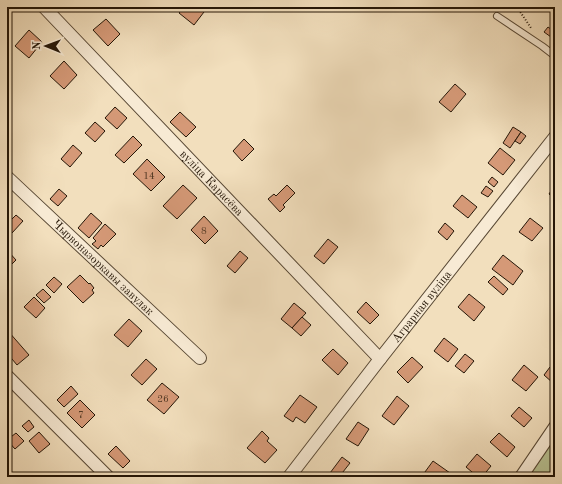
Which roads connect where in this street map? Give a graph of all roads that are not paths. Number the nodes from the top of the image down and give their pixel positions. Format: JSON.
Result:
{"nodes":[{"id":1,"x":44,"y":7,"type":"edge"},
{"id":2,"x":497,"y":16,"type":"dead end"},
{"id":3,"x":555,"y":56,"type":"edge"},
{"id":4,"x":555,"y":137,"type":"edge"},
{"id":5,"x":7,"y":177,"type":"edge"},
{"id":6,"x":200,"y":358,"type":"dead end"},
{"id":7,"x":380,"y":359,"type":"junction"},
{"id":8,"x":7,"y":376,"type":"edge"},
{"id":9,"x":555,"y":427,"type":"edge"},
{"id":10,"x":108,"y":477,"type":"edge"},
{"id":11,"x":289,"y":477,"type":"edge"},
{"id":12,"x":521,"y":477,"type":"edge"}],
"edges":[{"from":1,"to":7,"type":"street","name":"вуліца Карасёва"},
{"from":2,"to":3,"type":"lane"},
{"from":4,"to":7,"type":"street","name":"Аграрная вуліца"},
{"from":5,"to":6,"type":"street","name":"Чырвоназоркавы завулак"},
{"from":7,"to":11,"type":"street","name":"Аграрная вуліца"},
{"from":8,"to":10,"type":"street"},
{"from":9,"to":12,"type":"street"}]}
